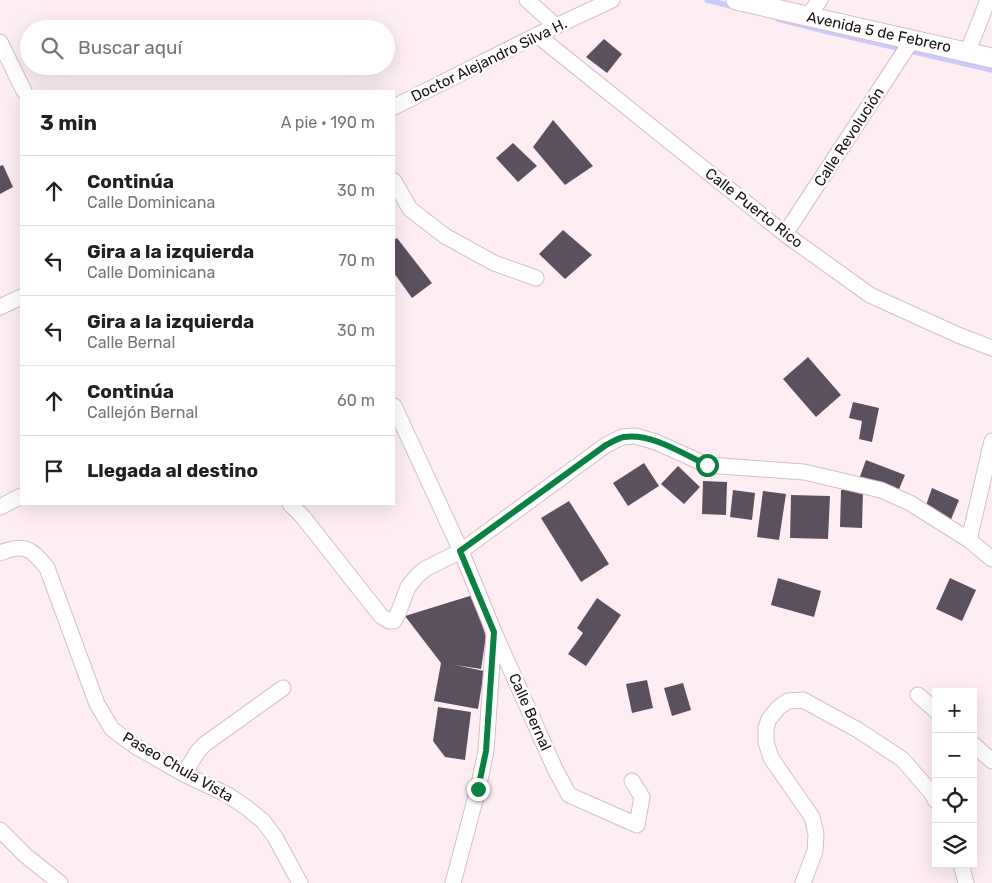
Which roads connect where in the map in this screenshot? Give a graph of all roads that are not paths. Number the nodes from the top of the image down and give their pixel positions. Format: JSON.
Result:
{"nodes":[{"id":1,"x":527,"y":0,"type":"edge"},
{"id":2,"x":612,"y":0,"type":"edge"},
{"id":3,"x":736,"y":0,"type":"edge"},
{"id":4,"x":820,"y":0,"type":"edge"},
{"id":5,"x":988,"y":0,"type":"edge"},
{"id":6,"x":807,"y":17,"type":"junction"},
{"id":7,"x":556,"y":26,"type":"junction"},
{"id":8,"x":537,"y":35,"type":"junction"},
{"id":9,"x":912,"y":40,"type":"junction"},
{"id":10,"x":0,"y":42,"type":"edge"},
{"id":11,"x":968,"y":51,"type":"junction"},
{"id":12,"x":992,"y":58,"type":"edge"},
{"id":13,"x":24,"y":90,"type":"edge"},
{"id":14,"x":395,"y":106,"type":"edge"},
{"id":15,"x":395,"y":184,"type":"edge"},
{"id":16,"x":785,"y":234,"type":"junction"},
{"id":17,"x":536,"y":278,"type":"dead end"},
{"id":18,"x":20,"y":297,"type":"edge"},
{"id":19,"x":0,"y":307,"type":"edge"},
{"id":20,"x":992,"y":348,"type":"edge"},
{"id":21,"x":395,"y":408,"type":"edge"},
{"id":22,"x":992,"y":441,"type":"edge"},
{"id":23,"x":20,"y":497,"type":"edge"},
{"id":24,"x":291,"y":505,"type":"edge"},
{"id":25,"x":0,"y":507,"type":"edge"},
{"id":26,"x":969,"y":540,"type":"junction"},
{"id":27,"x":6,"y":550,"type":"edge"},
{"id":28,"x":460,"y":551,"type":"junction"},
{"id":29,"x":992,"y":559,"type":"edge"},
{"id":30,"x":494,"y":632,"type":"junction"},
{"id":31,"x":283,"y":688,"type":"dead end"},
{"id":32,"x":918,"y":695,"type":"dead end"},
{"id":33,"x":932,"y":707,"type":"edge"},
{"id":34,"x":977,"y":748,"type":"edge"},
{"id":35,"x":992,"y":761,"type":"edge"},
{"id":36,"x":184,"y":774,"type":"junction"},
{"id":37,"x":632,"y":781,"type":"dead end"},
{"id":38,"x":932,"y":794,"type":"edge"},
{"id":39,"x":0,"y":830,"type":"edge"},
{"id":40,"x":962,"y":868,"type":"edge"},
{"id":41,"x":60,"y":883,"type":"edge"},
{"id":42,"x":300,"y":883,"type":"edge"},
{"id":43,"x":453,"y":883,"type":"edge"},
{"id":44,"x":803,"y":883,"type":"edge"},
{"id":45,"x":966,"y":883,"type":"edge"}],
"edges":[{"from":1,"to":7,"type":"street"},
{"from":2,"to":7,"type":"street","name":"Doctor Alejandro Silva H."},
{"from":3,"to":6,"type":"street","name":"Avenida 5 de Febrero"},
{"from":4,"to":6,"type":"street"},
{"from":5,"to":11,"type":"street"},
{"from":6,"to":9,"type":"street","name":"Avenida 5 de Febrero"},
{"from":7,"to":8,"type":"street","name":"Doctor Alejandro Silva H."},
{"from":8,"to":14,"type":"street","name":"Doctor Alejandro Silva H."},
{"from":8,"to":16,"type":"street","name":"Calle Puerto Rico"},
{"from":9,"to":11,"type":"street","name":"Avenida 5 de Febrero"},
{"from":9,"to":16,"type":"street","name":"Calle Revolución"},
{"from":10,"to":13,"type":"street"},
{"from":11,"to":12,"type":"street","name":"Avenida 5 de Febrero"},
{"from":15,"to":17,"type":"street"},
{"from":16,"to":20,"type":"street","name":"Calle Puerto Rico"},
{"from":18,"to":19,"type":"street"},
{"from":21,"to":28,"type":"street","name":"Calle Bernal"},
{"from":22,"to":26,"type":"street"},
{"from":23,"to":25,"type":"street"},
{"from":24,"to":28,"type":"street"},
{"from":26,"to":28,"type":"street"},
{"from":26,"to":29,"type":"street"},
{"from":27,"to":36,"type":"street","name":"Paseo Chula Vista"},
{"from":28,"to":30,"type":"street","name":"Calle Bernal"},
{"from":30,"to":37,"type":"street","name":"Calle Bernal"},
{"from":30,"to":43,"type":"street"},
{"from":31,"to":36,"type":"street"},
{"from":32,"to":33,"type":"street"},
{"from":34,"to":35,"type":"street"},
{"from":36,"to":42,"type":"street","name":"Paseo Chula Vista"},
{"from":38,"to":44,"type":"street"},
{"from":39,"to":41,"type":"street"},
{"from":40,"to":45,"type":"street"}]}
